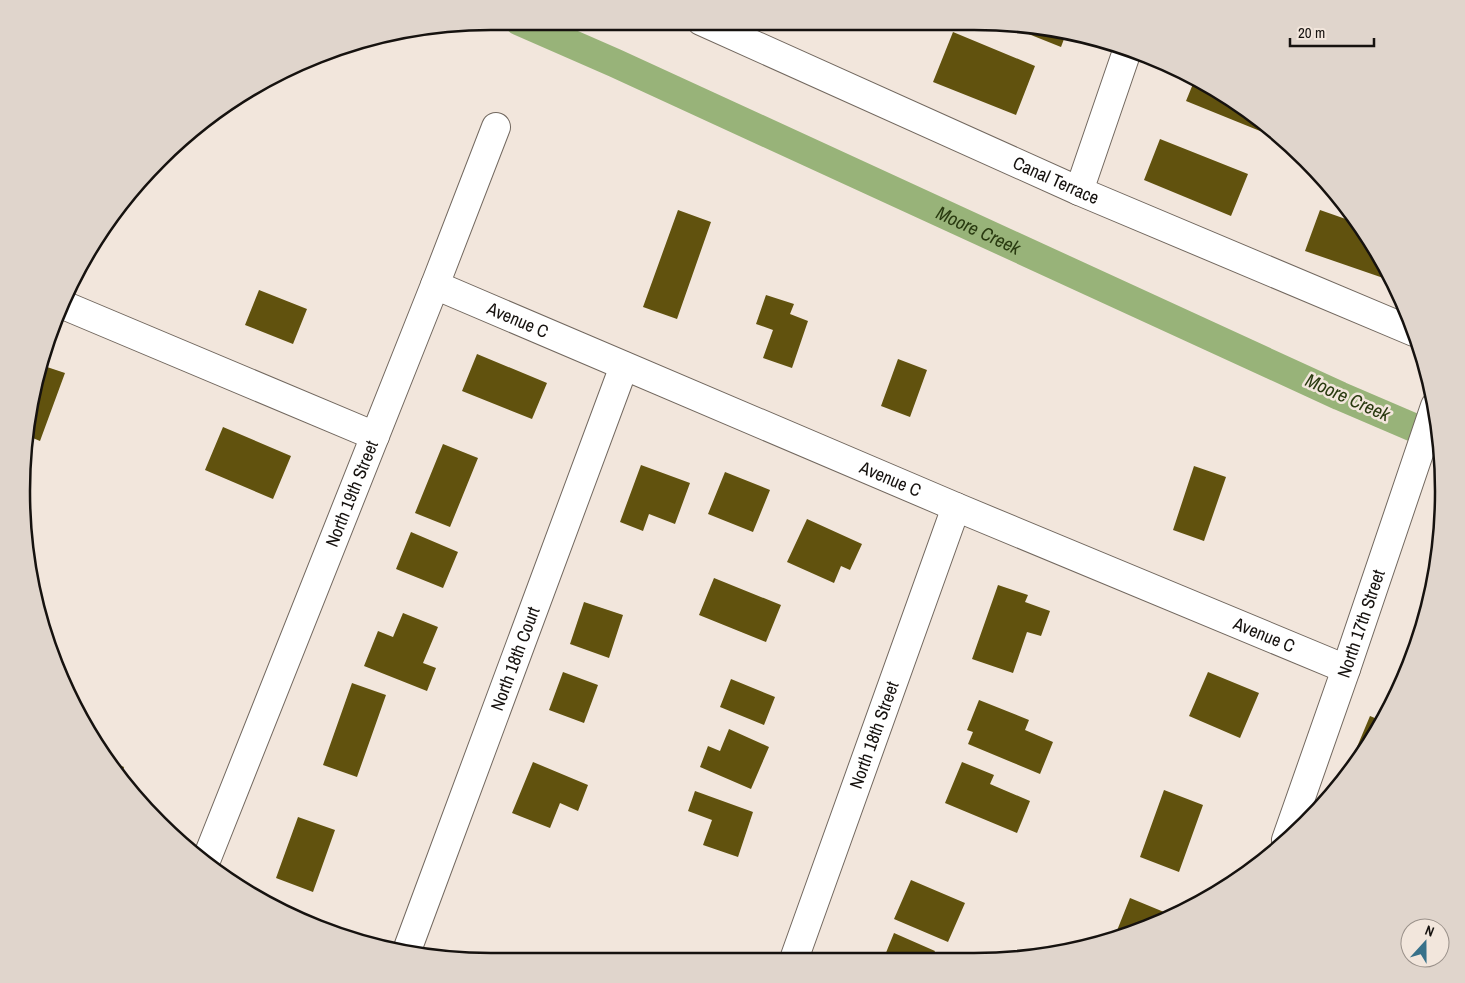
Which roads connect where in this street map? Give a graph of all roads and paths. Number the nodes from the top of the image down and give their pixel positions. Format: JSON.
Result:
{"nodes":[{"id":1,"x":721,"y":30,"type":"edge"},
{"id":2,"x":1126,"y":55,"type":"edge"},
{"id":3,"x":496,"y":127,"type":"dead end"},
{"id":4,"x":1079,"y":191,"type":"junction"},
{"id":5,"x":435,"y":285,"type":"junction"},
{"id":6,"x":69,"y":307,"type":"edge"},
{"id":7,"x":1405,"y":328,"type":"edge"},
{"id":8,"x":624,"y":366,"type":"junction"},
{"id":9,"x":1430,"y":422,"type":"edge"},
{"id":10,"x":374,"y":436,"type":"junction"},
{"id":11,"x":956,"y":507,"type":"junction"},
{"id":12,"x":1346,"y":669,"type":"junction"},
{"id":13,"x":1291,"y":826,"type":"edge"},
{"id":14,"x":208,"y":855,"type":"edge"},
{"id":15,"x":409,"y":945,"type":"edge"},
{"id":16,"x":796,"y":953,"type":"edge"}],
"edges":[{"from":1,"to":4,"type":"street","name":"Canal Terrace"},
{"from":2,"to":4,"type":"street"},
{"from":3,"to":5,"type":"street","name":"North 19th Street"},
{"from":4,"to":7,"type":"street","name":"Canal Terrace"},
{"from":5,"to":8,"type":"street","name":"Avenue C"},
{"from":5,"to":10,"type":"street","name":"North 19th Street"},
{"from":6,"to":10,"type":"street"},
{"from":8,"to":11,"type":"street","name":"Avenue C"},
{"from":8,"to":15,"type":"street","name":"North 18th Court"},
{"from":9,"to":12,"type":"street","name":"North 17th Street"},
{"from":10,"to":14,"type":"street","name":"North 19th Street"},
{"from":11,"to":12,"type":"street","name":"Avenue C"},
{"from":11,"to":16,"type":"street","name":"North 18th Street"},
{"from":12,"to":13,"type":"street","name":"North 17th Street"}]}
